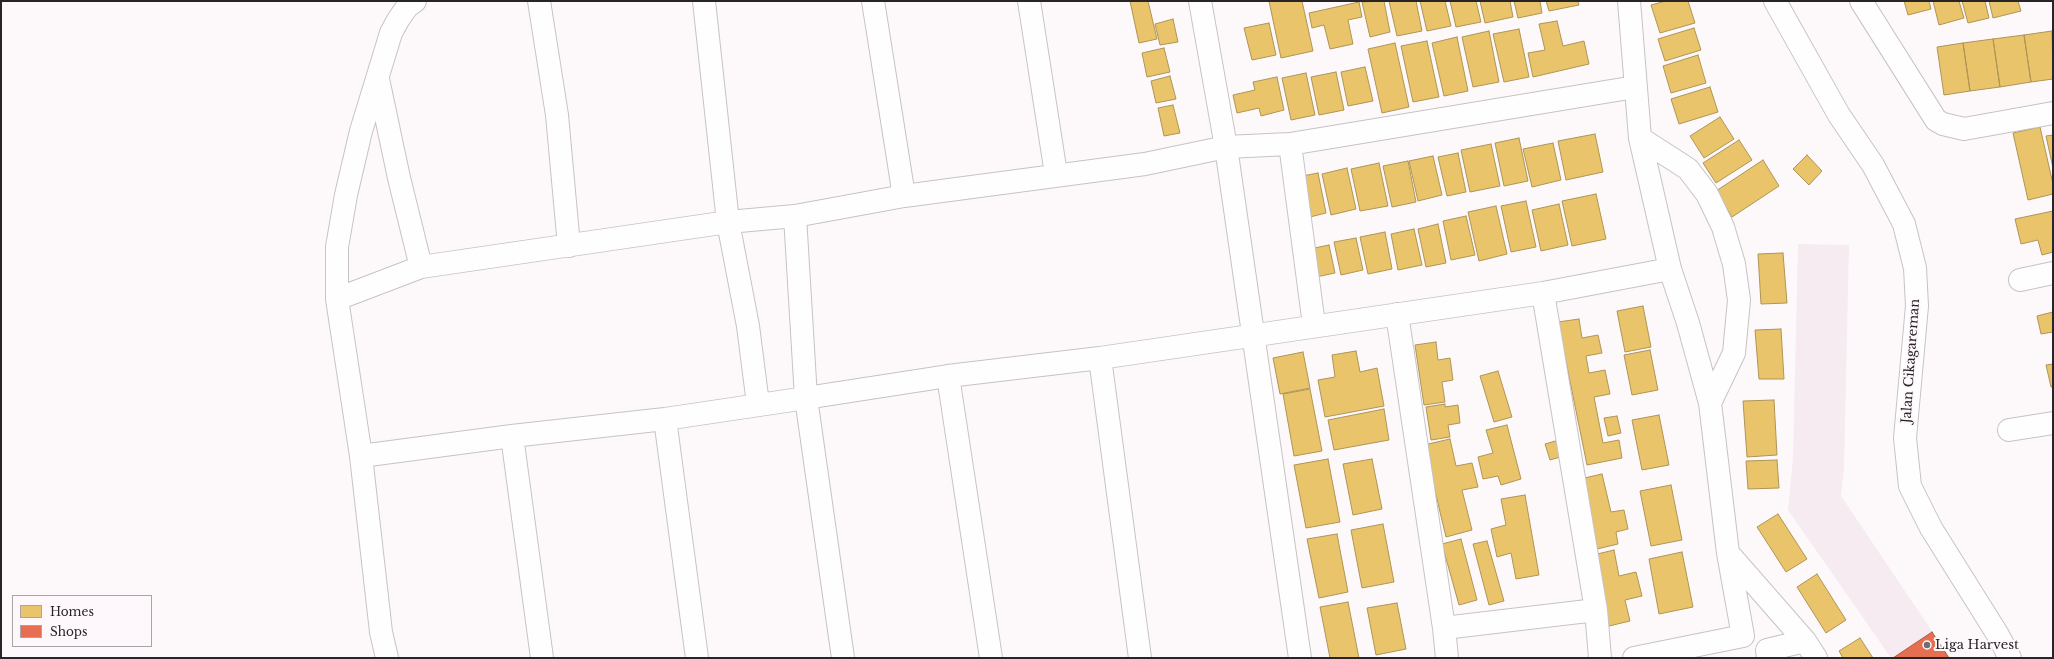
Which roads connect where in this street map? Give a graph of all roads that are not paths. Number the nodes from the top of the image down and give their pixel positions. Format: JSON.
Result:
{"nodes":[{"id":1,"x":415,"y":1,"type":"edge"},
{"id":2,"x":539,"y":1,"type":"edge"},
{"id":3,"x":704,"y":1,"type":"edge"},
{"id":4,"x":873,"y":1,"type":"edge"},
{"id":5,"x":1029,"y":1,"type":"edge"},
{"id":6,"x":1200,"y":1,"type":"edge"},
{"id":7,"x":1629,"y":1,"type":"edge"},
{"id":8,"x":1775,"y":1,"type":"edge"},
{"id":9,"x":1861,"y":1,"type":"edge"},
{"id":10,"x":377,"y":75,"type":"junction"},
{"id":11,"x":1635,"y":87,"type":"junction"},
{"id":12,"x":2053,"y":113,"type":"edge"},
{"id":13,"x":1640,"y":138,"type":"junction"},
{"id":14,"x":1290,"y":144,"type":"junction"},
{"id":15,"x":1226,"y":147,"type":"junction"},
{"id":16,"x":1056,"y":174,"type":"junction"},
{"id":17,"x":904,"y":196,"type":"junction"},
{"id":18,"x":795,"y":216,"type":"junction"},
{"id":19,"x":728,"y":222,"type":"junction"},
{"id":20,"x":569,"y":246,"type":"junction"},
{"id":21,"x":421,"y":267,"type":"junction"},
{"id":22,"x":1670,"y":269,"type":"junction"},
{"id":23,"x":2053,"y":273,"type":"edge"},
{"id":24,"x":2020,"y":280,"type":"dead end"},
{"id":25,"x":1543,"y":293,"type":"junction"},
{"id":26,"x":337,"y":299,"type":"junction"},
{"id":27,"x":1397,"y":314,"type":"junction"},
{"id":28,"x":1314,"y":325,"type":"junction"},
{"id":29,"x":1253,"y":334,"type":"junction"},
{"id":30,"x":1100,"y":358,"type":"junction"},
{"id":31,"x":948,"y":376,"type":"junction"},
{"id":32,"x":806,"y":398,"type":"junction"},
{"id":33,"x":1710,"y":403,"type":"junction"},
{"id":34,"x":758,"y":404,"type":"junction"},
{"id":35,"x":665,"y":419,"type":"junction"},
{"id":36,"x":2053,"y":424,"type":"edge"},
{"id":37,"x":2009,"y":430,"type":"dead end"},
{"id":38,"x":512,"y":436,"type":"junction"},
{"id":39,"x":361,"y":456,"type":"junction"},
{"id":40,"x":1728,"y":553,"type":"junction"},
{"id":41,"x":1596,"y":610,"type":"junction"},
{"id":42,"x":1444,"y":628,"type":"junction"},
{"id":43,"x":1743,"y":636,"type":"junction"},
{"id":44,"x":1810,"y":649,"type":"edge"},
{"id":45,"x":1767,"y":654,"type":"edge"},
{"id":46,"x":387,"y":658,"type":"edge"},
{"id":47,"x":542,"y":658,"type":"edge"},
{"id":48,"x":697,"y":658,"type":"edge"},
{"id":49,"x":843,"y":658,"type":"edge"},
{"id":50,"x":991,"y":658,"type":"edge"},
{"id":51,"x":1140,"y":658,"type":"edge"},
{"id":52,"x":1300,"y":658,"type":"edge"},
{"id":53,"x":1447,"y":658,"type":"edge"},
{"id":54,"x":1600,"y":658,"type":"edge"},
{"id":55,"x":1634,"y":658,"type":"edge"},
{"id":56,"x":2010,"y":658,"type":"edge"}],
"edges":[{"from":1,"to":10,"type":"street"},
{"from":2,"to":20,"type":"street"},
{"from":3,"to":19,"type":"street"},
{"from":4,"to":17,"type":"street"},
{"from":5,"to":16,"type":"street"},
{"from":6,"to":15,"type":"street"},
{"from":7,"to":11,"type":"street"},
{"from":8,"to":56,"type":"street","name":"Jalan Cikagareman"},
{"from":9,"to":12,"type":"street"},
{"from":10,"to":21,"type":"street"},
{"from":10,"to":26,"type":"street"},
{"from":11,"to":13,"type":"street"},
{"from":11,"to":14,"type":"street"},
{"from":13,"to":22,"type":"street"},
{"from":13,"to":33,"type":"street"},
{"from":14,"to":15,"type":"street"},
{"from":14,"to":28,"type":"street"},
{"from":15,"to":16,"type":"street"},
{"from":15,"to":29,"type":"street"},
{"from":16,"to":17,"type":"street"},
{"from":17,"to":18,"type":"street"},
{"from":18,"to":19,"type":"street"},
{"from":18,"to":32,"type":"street"},
{"from":19,"to":20,"type":"street"},
{"from":19,"to":34,"type":"street"},
{"from":20,"to":21,"type":"street"},
{"from":21,"to":26,"type":"street"},
{"from":22,"to":25,"type":"street"},
{"from":22,"to":33,"type":"street"},
{"from":23,"to":24,"type":"street"},
{"from":25,"to":27,"type":"street"},
{"from":25,"to":41,"type":"street"},
{"from":26,"to":39,"type":"street"},
{"from":27,"to":28,"type":"street"},
{"from":27,"to":42,"type":"street"},
{"from":28,"to":29,"type":"street"},
{"from":29,"to":30,"type":"street"},
{"from":29,"to":52,"type":"street"},
{"from":30,"to":31,"type":"street"},
{"from":30,"to":51,"type":"street"},
{"from":31,"to":32,"type":"street"},
{"from":31,"to":50,"type":"street"},
{"from":32,"to":34,"type":"street"},
{"from":32,"to":49,"type":"street"},
{"from":33,"to":40,"type":"street"},
{"from":34,"to":35,"type":"street"},
{"from":35,"to":38,"type":"street"},
{"from":35,"to":48,"type":"street"},
{"from":36,"to":37,"type":"street"},
{"from":38,"to":39,"type":"street"},
{"from":38,"to":47,"type":"street"},
{"from":39,"to":46,"type":"street"},
{"from":40,"to":43,"type":"street"},
{"from":40,"to":44,"type":"street"},
{"from":41,"to":42,"type":"street"},
{"from":41,"to":54,"type":"street"},
{"from":42,"to":53,"type":"street"},
{"from":43,"to":45,"type":"street"},
{"from":43,"to":55,"type":"street"},
{"from":44,"to":45,"type":"street"}]}
